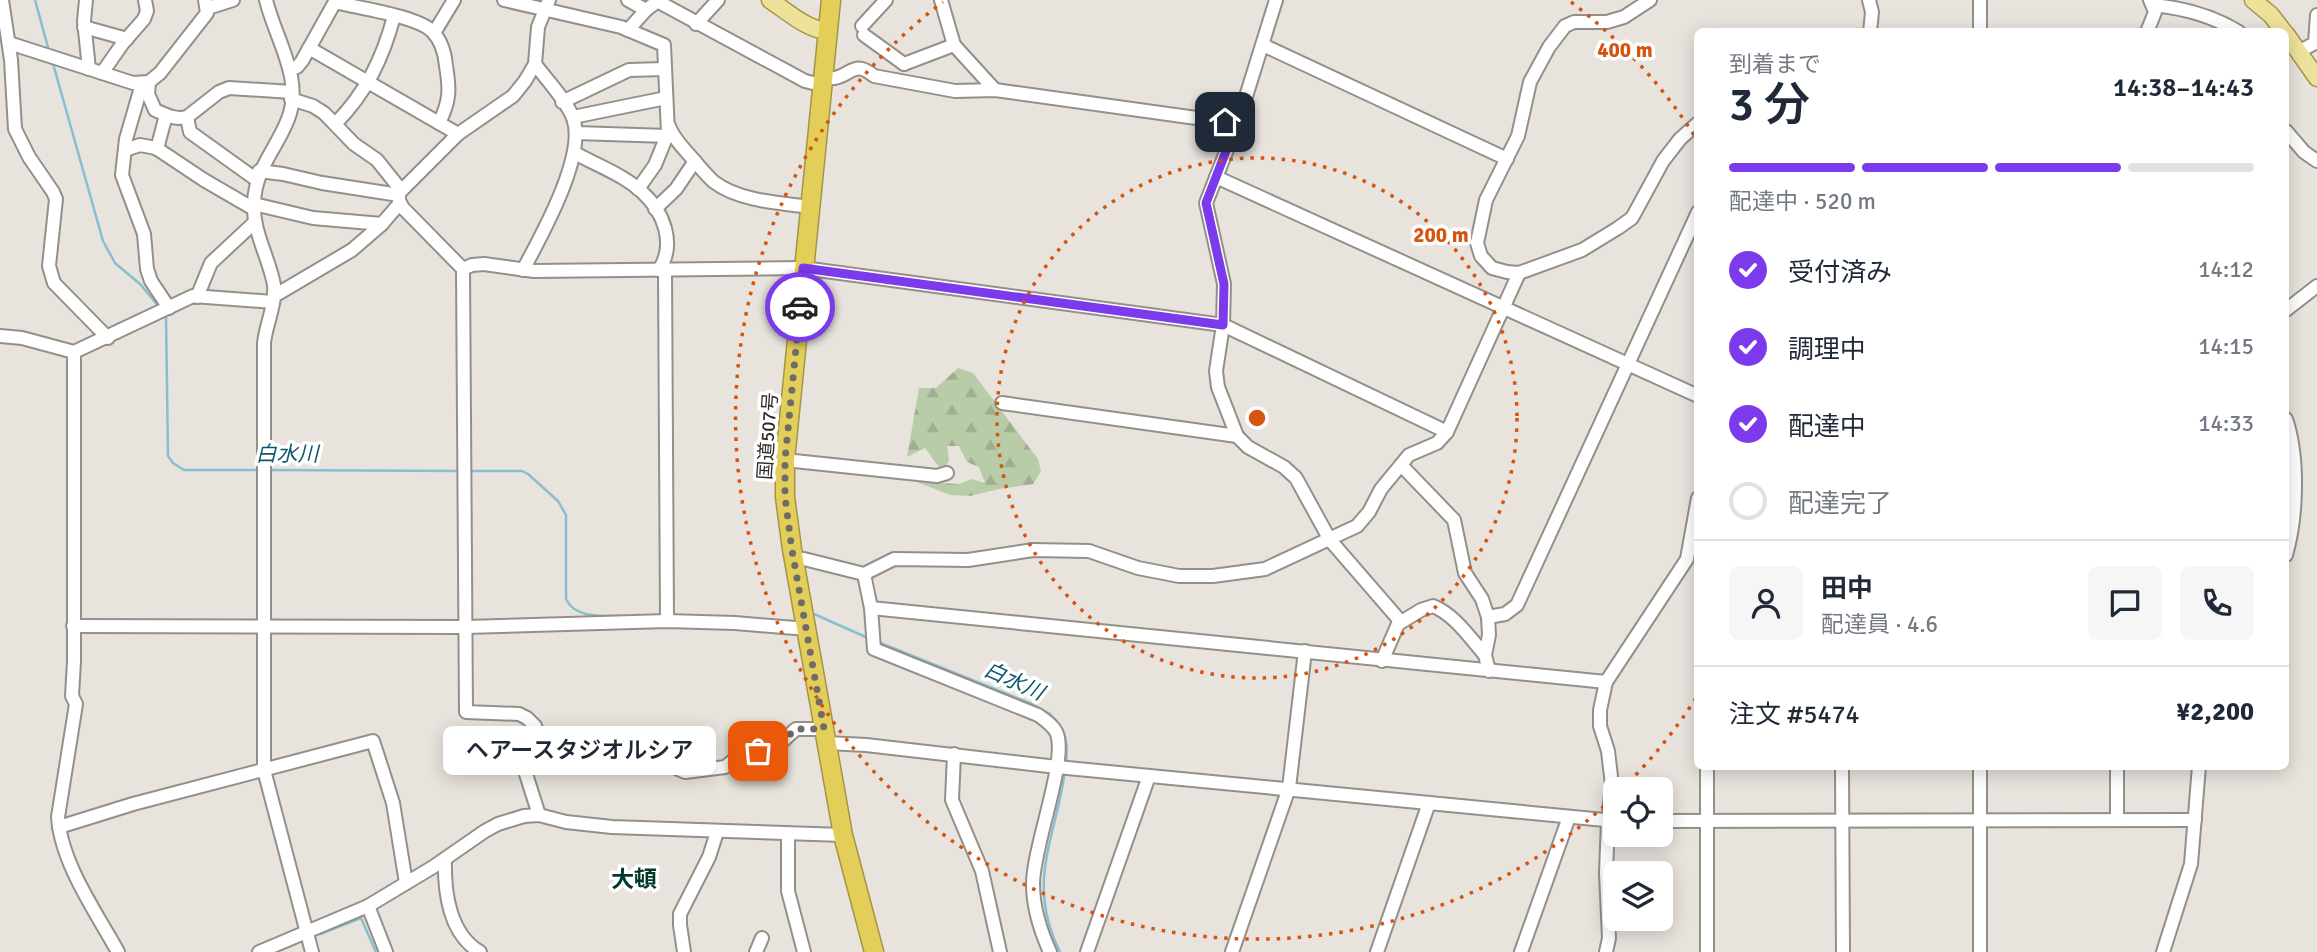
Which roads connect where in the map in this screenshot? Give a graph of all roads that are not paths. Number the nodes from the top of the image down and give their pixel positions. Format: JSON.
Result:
{"nodes":[{"id":1,"x":2,"y":0,"type":"edge"},
{"id":2,"x":86,"y":0,"type":"edge"},
{"id":3,"x":145,"y":0,"type":"edge"},
{"id":4,"x":233,"y":0,"type":"edge"},
{"id":5,"x":266,"y":0,"type":"edge"},
{"id":6,"x":454,"y":0,"type":"edge"},
{"id":7,"x":504,"y":0,"type":"edge"},
{"id":8,"x":628,"y":0,"type":"edge"},
{"id":9,"x":658,"y":0,"type":"edge"},
{"id":10,"x":718,"y":0,"type":"edge"},
{"id":11,"x":770,"y":0,"type":"edge"},
{"id":12,"x":831,"y":0,"type":"edge"},
{"id":13,"x":886,"y":0,"type":"edge"},
{"id":14,"x":941,"y":0,"type":"edge"},
{"id":15,"x":1276,"y":0,"type":"edge"},
{"id":16,"x":1650,"y":0,"type":"edge"},
{"id":17,"x":1980,"y":0,"type":"edge"},
{"id":18,"x":2253,"y":0,"type":"edge"},
{"id":19,"x":335,"y":1,"type":"edge"},
{"id":20,"x":2152,"y":3,"type":"edge"},
{"id":21,"x":206,"y":4,"type":"edge"},
{"id":22,"x":547,"y":4,"type":"edge"},
{"id":23,"x":1870,"y":6,"type":"edge"},
{"id":24,"x":646,"y":10,"type":"junction"},
{"id":25,"x":2317,"y":15,"type":"edge"},
{"id":26,"x":394,"y":16,"type":"junction"},
{"id":27,"x":696,"y":23,"type":"junction"},
{"id":28,"x":84,"y":27,"type":"junction"},
{"id":29,"x":1861,"y":28,"type":"edge"},
{"id":30,"x":1870,"y":28,"type":"edge"},
{"id":31,"x":1980,"y":28,"type":"edge"},
{"id":32,"x":2149,"y":28,"type":"edge"},
{"id":33,"x":2232,"y":28,"type":"edge"},
{"id":34,"x":2280,"y":28,"type":"edge"},
{"id":35,"x":628,"y":30,"type":"junction"},
{"id":36,"x":826,"y":31,"type":"junction"},
{"id":37,"x":434,"y":33,"type":"junction"},
{"id":38,"x":127,"y":39,"type":"junction"},
{"id":39,"x":2289,"y":41,"type":"edge"},
{"id":40,"x":9,"y":43,"type":"junction"},
{"id":41,"x":954,"y":45,"type":"junction"},
{"id":42,"x":1263,"y":45,"type":"junction"},
{"id":43,"x":309,"y":48,"type":"junction"},
{"id":44,"x":535,"y":64,"type":"junction"},
{"id":45,"x":904,"y":64,"type":"junction"},
{"id":46,"x":89,"y":69,"type":"junction"},
{"id":47,"x":291,"y":69,"type":"junction"},
{"id":48,"x":664,"y":69,"type":"junction"},
{"id":49,"x":102,"y":74,"type":"junction"},
{"id":50,"x":2317,"y":78,"type":"edge"},
{"id":51,"x":822,"y":81,"type":"junction"},
{"id":52,"x":146,"y":83,"type":"junction"},
{"id":53,"x":369,"y":83,"type":"junction"},
{"id":54,"x":905,"y":83,"type":"junction"},
{"id":55,"x":995,"y":90,"type":"junction"},
{"id":56,"x":291,"y":95,"type":"junction"},
{"id":57,"x":666,"y":98,"type":"junction"},
{"id":58,"x":562,"y":102,"type":"junction"},
{"id":59,"x":166,"y":115,"type":"junction"},
{"id":60,"x":187,"y":117,"type":"junction"},
{"id":61,"x":573,"y":117,"type":"junction"},
{"id":62,"x":668,"y":119,"type":"junction"},
{"id":63,"x":439,"y":123,"type":"junction"},
{"id":64,"x":335,"y":124,"type":"junction"},
{"id":65,"x":1694,"y":127,"type":"edge"},
{"id":66,"x":576,"y":133,"type":"junction"},
{"id":67,"x":1233,"y":133,"type":"junction"},
{"id":68,"x":458,"y":134,"type":"junction"},
{"id":69,"x":2289,"y":134,"type":"edge"},
{"id":70,"x":668,"y":136,"type":"junction"},
{"id":71,"x":157,"y":149,"type":"junction"},
{"id":72,"x":125,"y":150,"type":"junction"},
{"id":73,"x":575,"y":153,"type":"junction"},
{"id":74,"x":1507,"y":159,"type":"junction"},
{"id":75,"x":695,"y":161,"type":"junction"},
{"id":76,"x":2317,"y":161,"type":"edge"},
{"id":77,"x":258,"y":175,"type":"junction"},
{"id":78,"x":1216,"y":177,"type":"junction"},
{"id":79,"x":638,"y":189,"type":"junction"},
{"id":80,"x":400,"y":196,"type":"junction"},
{"id":81,"x":810,"y":207,"type":"junction"},
{"id":82,"x":655,"y":209,"type":"junction"},
{"id":83,"x":254,"y":211,"type":"junction"},
{"id":84,"x":1694,"y":221,"type":"edge"},
{"id":85,"x":382,"y":224,"type":"junction"},
{"id":86,"x":803,"y":268,"type":"junction"},
{"id":87,"x":463,"y":269,"type":"junction"},
{"id":88,"x":523,"y":270,"type":"junction"},
{"id":89,"x":662,"y":270,"type":"junction"},
{"id":90,"x":1519,"y":273,"type":"junction"},
{"id":91,"x":2317,"y":285,"type":"edge"},
{"id":92,"x":197,"y":297,"type":"junction"},
{"id":93,"x":274,"y":299,"type":"junction"},
{"id":94,"x":169,"y":308,"type":"junction"},
{"id":95,"x":1503,"y":308,"type":"junction"},
{"id":96,"x":2289,"y":308,"type":"edge"},
{"id":97,"x":1223,"y":325,"type":"junction"},
{"id":98,"x":0,"y":336,"type":"edge"},
{"id":99,"x":108,"y":338,"type":"junction"},
{"id":100,"x":74,"y":352,"type":"junction"},
{"id":101,"x":1627,"y":365,"type":"junction"},
{"id":102,"x":1694,"y":394,"type":"edge"},
{"id":103,"x":1002,"y":403,"type":"dead end"},
{"id":104,"x":1447,"y":432,"type":"junction"},
{"id":105,"x":2289,"y":433,"type":"edge"},
{"id":106,"x":1237,"y":436,"type":"junction"},
{"id":107,"x":785,"y":460,"type":"junction"},
{"id":108,"x":1401,"y":465,"type":"junction"},
{"id":109,"x":947,"y":473,"type":"dead end"},
{"id":110,"x":1694,"y":528,"type":"edge"},
{"id":111,"x":2289,"y":537,"type":"edge"},
{"id":112,"x":1330,"y":540,"type":"junction"},
{"id":113,"x":793,"y":559,"type":"junction"},
{"id":114,"x":864,"y":574,"type":"junction"},
{"id":115,"x":871,"y":608,"type":"junction"},
{"id":116,"x":1488,"y":617,"type":"junction"},
{"id":117,"x":667,"y":621,"type":"junction"},
{"id":118,"x":1401,"y":622,"type":"junction"},
{"id":119,"x":73,"y":626,"type":"junction"},
{"id":120,"x":263,"y":626,"type":"junction"},
{"id":121,"x":466,"y":627,"type":"junction"},
{"id":122,"x":807,"y":629,"type":"junction"},
{"id":123,"x":1305,"y":651,"type":"junction"},
{"id":124,"x":1485,"y":655,"type":"junction"},
{"id":125,"x":1382,"y":661,"type":"junction"},
{"id":126,"x":1489,"y":671,"type":"junction"},
{"id":127,"x":1606,"y":682,"type":"junction"},
{"id":128,"x":674,"y":736,"type":"dead end"},
{"id":129,"x":825,"y":736,"type":"junction"},
{"id":130,"x":954,"y":754,"type":"junction"},
{"id":131,"x":1057,"y":767,"type":"junction"},
{"id":132,"x":264,"y":770,"type":"junction"},
{"id":133,"x":1707,"y":770,"type":"edge"},
{"id":134,"x":1842,"y":770,"type":"edge"},
{"id":135,"x":1980,"y":770,"type":"edge"},
{"id":136,"x":2117,"y":770,"type":"edge"},
{"id":137,"x":2199,"y":770,"type":"edge"},
{"id":138,"x":1149,"y":776,"type":"junction"},
{"id":139,"x":1612,"y":777,"type":"edge"},
{"id":140,"x":1289,"y":788,"type":"junction"},
{"id":141,"x":1429,"y":803,"type":"junction"},
{"id":142,"x":539,"y":815,"type":"junction"},
{"id":143,"x":1569,"y":817,"type":"junction"},
{"id":144,"x":1603,"y":820,"type":"edge"},
{"id":145,"x":1980,"y":820,"type":"junction"},
{"id":146,"x":2117,"y":820,"type":"junction"},
{"id":147,"x":2195,"y":820,"type":"junction"},
{"id":148,"x":1673,"y":821,"type":"edge"},
{"id":149,"x":1843,"y":821,"type":"junction"},
{"id":150,"x":1707,"y":822,"type":"junction"},
{"id":151,"x":59,"y":827,"type":"junction"},
{"id":152,"x":717,"y":832,"type":"junction"},
{"id":153,"x":788,"y":834,"type":"junction"},
{"id":154,"x":843,"y":835,"type":"junction"},
{"id":155,"x":1608,"y":847,"type":"edge"},
{"id":156,"x":445,"y":859,"type":"junction"},
{"id":157,"x":406,"y":883,"type":"junction"},
{"id":158,"x":368,"y":906,"type":"junction"},
{"id":159,"x":307,"y":932,"type":"junction"},
{"id":160,"x":762,"y":938,"type":"dead end"},
{"id":161,"x":118,"y":952,"type":"edge"},
{"id":162,"x":258,"y":952,"type":"edge"},
{"id":163,"x":312,"y":952,"type":"edge"},
{"id":164,"x":386,"y":952,"type":"edge"},
{"id":165,"x":480,"y":952,"type":"edge"},
{"id":166,"x":684,"y":952,"type":"edge"},
{"id":167,"x":756,"y":952,"type":"edge"},
{"id":168,"x":804,"y":952,"type":"edge"},
{"id":169,"x":874,"y":952,"type":"edge"},
{"id":170,"x":1000,"y":952,"type":"edge"},
{"id":171,"x":1050,"y":952,"type":"edge"},
{"id":172,"x":1087,"y":952,"type":"edge"},
{"id":173,"x":1232,"y":952,"type":"edge"},
{"id":174,"x":1377,"y":952,"type":"edge"},
{"id":175,"x":1521,"y":952,"type":"edge"},
{"id":176,"x":1606,"y":952,"type":"edge"},
{"id":177,"x":1707,"y":952,"type":"edge"},
{"id":178,"x":1843,"y":952,"type":"edge"},
{"id":179,"x":1980,"y":952,"type":"edge"},
{"id":180,"x":2163,"y":952,"type":"edge"}],
"edges":[{"from":1,"to":40,"type":"street"},
{"from":2,"to":28,"type":"street"},
{"from":3,"to":38,"type":"street"},
{"from":4,"to":21,"type":"street"},
{"from":5,"to":47,"type":"street"},
{"from":6,"to":37,"type":"street"},
{"from":7,"to":22,"type":"street"},
{"from":8,"to":24,"type":"street"},
{"from":9,"to":24,"type":"street"},
{"from":9,"to":27,"type":"street"},
{"from":10,"to":27,"type":"street"},
{"from":11,"to":36,"type":"main road"},
{"from":12,"to":36,"type":"highway","name":"国道507号"},
{"from":13,"to":45,"type":"street"},
{"from":14,"to":41,"type":"street"},
{"from":15,"to":42,"type":"street"},
{"from":16,"to":74,"type":"street"},
{"from":17,"to":31,"type":"street"},
{"from":18,"to":34,"type":"main road"},
{"from":19,"to":26,"type":"street"},
{"from":19,"to":43,"type":"street"},
{"from":20,"to":32,"type":"street"},
{"from":20,"to":33,"type":"street"},
{"from":21,"to":52,"type":"street"},
{"from":22,"to":35,"type":"street"},
{"from":22,"to":44,"type":"street"},
{"from":23,"to":29,"type":"street"},
{"from":23,"to":30,"type":"street"},
{"from":24,"to":35,"type":"street"},
{"from":25,"to":39,"type":"street"},
{"from":26,"to":37,"type":"street"},
{"from":26,"to":53,"type":"street"},
{"from":27,"to":51,"type":"street"},
{"from":28,"to":38,"type":"street"},
{"from":28,"to":46,"type":"street"},
{"from":35,"to":48,"type":"street"},
{"from":36,"to":51,"type":"highway","name":"国道507号"},
{"from":37,"to":63,"type":"street"},
{"from":38,"to":49,"type":"street"},
{"from":39,"to":50,"type":"main road"},
{"from":40,"to":46,"type":"street"},
{"from":40,"to":99,"type":"street"},
{"from":41,"to":45,"type":"street"},
{"from":41,"to":55,"type":"street"},
{"from":42,"to":67,"type":"street"},
{"from":42,"to":74,"type":"street"},
{"from":43,"to":47,"type":"street"},
{"from":43,"to":53,"type":"street"},
{"from":44,"to":58,"type":"street"},
{"from":44,"to":68,"type":"street"},
{"from":45,"to":54,"type":"street"},
{"from":46,"to":49,"type":"street"},
{"from":47,"to":56,"type":"street"},
{"from":48,"to":57,"type":"street"},
{"from":48,"to":58,"type":"street"},
{"from":49,"to":52,"type":"street"},
{"from":51,"to":54,"type":"street"},
{"from":51,"to":81,"type":"highway","name":"国道507号"},
{"from":52,"to":59,"type":"street"},
{"from":52,"to":72,"type":"street"},
{"from":53,"to":63,"type":"street"},
{"from":53,"to":64,"type":"street"},
{"from":54,"to":55,"type":"street"},
{"from":55,"to":67,"type":"street"},
{"from":56,"to":60,"type":"street"},
{"from":56,"to":64,"type":"street"},
{"from":56,"to":77,"type":"street"},
{"from":57,"to":61,"type":"street"},
{"from":57,"to":62,"type":"street"},
{"from":58,"to":61,"type":"street"},
{"from":59,"to":60,"type":"street"},
{"from":59,"to":71,"type":"street"},
{"from":60,"to":77,"type":"street"},
{"from":61,"to":66,"type":"street"},
{"from":62,"to":70,"type":"street"},
{"from":62,"to":75,"type":"street"},
{"from":63,"to":68,"type":"street"},
{"from":64,"to":80,"type":"street"},
{"from":65,"to":90,"type":"street"},
{"from":66,"to":70,"type":"street"},
{"from":66,"to":73,"type":"street"},
{"from":67,"to":78,"type":"street"},
{"from":68,"to":80,"type":"street"},
{"from":69,"to":76,"type":"street"},
{"from":70,"to":79,"type":"street"},
{"from":71,"to":72,"type":"street"},
{"from":71,"to":83,"type":"street"},
{"from":72,"to":94,"type":"street"},
{"from":73,"to":79,"type":"street"},
{"from":73,"to":88,"type":"street"},
{"from":74,"to":90,"type":"street"},
{"from":75,"to":81,"type":"street"},
{"from":75,"to":82,"type":"street"},
{"from":77,"to":80,"type":"street"},
{"from":77,"to":83,"type":"street"},
{"from":78,"to":95,"type":"street"},
{"from":78,"to":97,"type":"street"},
{"from":79,"to":82,"type":"street"},
{"from":80,"to":85,"type":"street"},
{"from":80,"to":87,"type":"street"},
{"from":81,"to":86,"type":"highway","name":"国道507号"},
{"from":82,"to":89,"type":"street"},
{"from":83,"to":85,"type":"street"},
{"from":83,"to":92,"type":"street"},
{"from":83,"to":93,"type":"street"},
{"from":84,"to":101,"type":"street"},
{"from":85,"to":93,"type":"street"},
{"from":86,"to":89,"type":"street"},
{"from":86,"to":97,"type":"street"},
{"from":86,"to":107,"type":"highway","name":"国道507号"},
{"from":87,"to":88,"type":"street"},
{"from":87,"to":121,"type":"street"},
{"from":88,"to":89,"type":"street"},
{"from":89,"to":117,"type":"street"},
{"from":90,"to":95,"type":"street"},
{"from":91,"to":96,"type":"street"},
{"from":92,"to":93,"type":"street"},
{"from":92,"to":94,"type":"street"},
{"from":93,"to":120,"type":"street"},
{"from":94,"to":99,"type":"street"},
{"from":95,"to":101,"type":"street"},
{"from":95,"to":104,"type":"street"},
{"from":97,"to":104,"type":"street"},
{"from":97,"to":106,"type":"street"},
{"from":98,"to":100,"type":"street"},
{"from":99,"to":100,"type":"street"},
{"from":100,"to":119,"type":"street"},
{"from":101,"to":102,"type":"street"},
{"from":101,"to":116,"type":"street"},
{"from":103,"to":106,"type":"street"},
{"from":104,"to":108,"type":"street"},
{"from":105,"to":111,"type":"street"},
{"from":106,"to":112,"type":"street"},
{"from":107,"to":109,"type":"street"},
{"from":107,"to":113,"type":"highway","name":"国道507号"},
{"from":108,"to":112,"type":"street"},
{"from":108,"to":116,"type":"street"},
{"from":110,"to":127,"type":"street"},
{"from":112,"to":114,"type":"street"},
{"from":112,"to":118,"type":"street"},
{"from":113,"to":114,"type":"street"},
{"from":113,"to":122,"type":"highway","name":"国道507号"},
{"from":114,"to":115,"type":"street"},
{"from":115,"to":123,"type":"street"},
{"from":115,"to":131,"type":"street"},
{"from":116,"to":124,"type":"street"},
{"from":117,"to":121,"type":"street"},
{"from":117,"to":122,"type":"street"},
{"from":118,"to":124,"type":"street"},
{"from":118,"to":125,"type":"street"},
{"from":119,"to":120,"type":"street"},
{"from":119,"to":151,"type":"street"},
{"from":120,"to":121,"type":"street"},
{"from":120,"to":132,"type":"street"},
{"from":121,"to":142,"type":"street"},
{"from":122,"to":129,"type":"highway","name":"国道507号"},
{"from":123,"to":125,"type":"street"},
{"from":123,"to":140,"type":"street"},
{"from":124,"to":126,"type":"street"},
{"from":125,"to":126,"type":"street"},
{"from":126,"to":127,"type":"street"},
{"from":127,"to":139,"type":"street"},
{"from":128,"to":129,"type":"street"},
{"from":129,"to":130,"type":"street"},
{"from":129,"to":154,"type":"highway","name":"国道507号"},
{"from":130,"to":131,"type":"street"},
{"from":130,"to":170,"type":"street"},
{"from":131,"to":138,"type":"street"},
{"from":131,"to":171,"type":"street"},
{"from":132,"to":151,"type":"street"},
{"from":132,"to":157,"type":"street"},
{"from":132,"to":159,"type":"street"},
{"from":133,"to":150,"type":"street"},
{"from":134,"to":149,"type":"street"},
{"from":135,"to":145,"type":"street"},
{"from":136,"to":146,"type":"street"},
{"from":137,"to":147,"type":"street"},
{"from":138,"to":140,"type":"street"},
{"from":138,"to":172,"type":"street"},
{"from":140,"to":141,"type":"street"},
{"from":140,"to":173,"type":"street"},
{"from":141,"to":143,"type":"street"},
{"from":141,"to":174,"type":"street"},
{"from":142,"to":152,"type":"street"},
{"from":142,"to":156,"type":"street"},
{"from":143,"to":144,"type":"street"},
{"from":143,"to":175,"type":"street"},
{"from":145,"to":146,"type":"street"},
{"from":145,"to":149,"type":"street"},
{"from":145,"to":179,"type":"street"},
{"from":146,"to":147,"type":"street"},
{"from":147,"to":180,"type":"street"},
{"from":148,"to":150,"type":"street"},
{"from":149,"to":150,"type":"street"},
{"from":149,"to":178,"type":"street"},
{"from":150,"to":177,"type":"street"},
{"from":151,"to":161,"type":"street"},
{"from":152,"to":153,"type":"street"},
{"from":152,"to":166,"type":"street"},
{"from":153,"to":154,"type":"street"},
{"from":153,"to":168,"type":"street"},
{"from":154,"to":169,"type":"highway","name":"国道507号"},
{"from":155,"to":176,"type":"street"},
{"from":156,"to":157,"type":"street"},
{"from":156,"to":165,"type":"street"},
{"from":157,"to":158,"type":"street"},
{"from":158,"to":159,"type":"street"},
{"from":158,"to":164,"type":"street"},
{"from":159,"to":162,"type":"street"},
{"from":159,"to":163,"type":"street"},
{"from":160,"to":167,"type":"street"}]}
